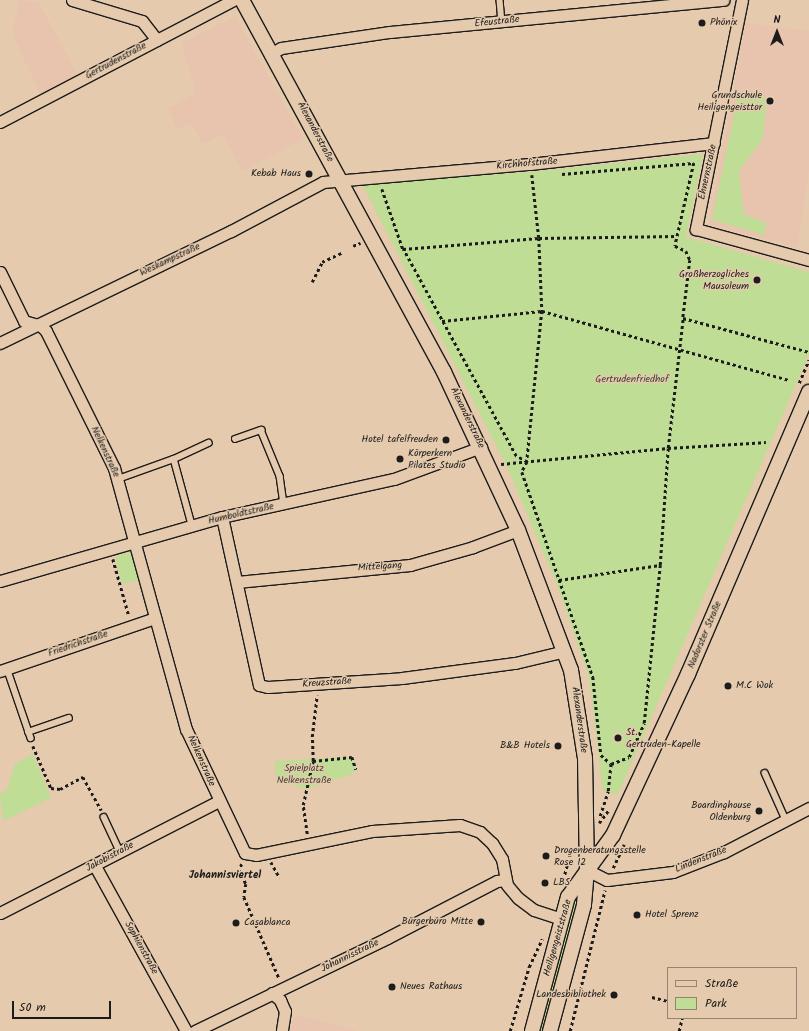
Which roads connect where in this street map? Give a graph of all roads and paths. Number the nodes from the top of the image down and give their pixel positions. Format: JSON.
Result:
{"nodes":[{"id":1,"x":72,"y":0,"type":"edge"},
{"id":2,"x":233,"y":0,"type":"edge"},
{"id":3,"x":242,"y":0,"type":"edge"},
{"id":4,"x":500,"y":0,"type":"edge"},
{"id":5,"x":724,"y":0,"type":"edge"},
{"id":6,"x":742,"y":0,"type":"edge"},
{"id":7,"x":664,"y":3,"type":"edge"},
{"id":8,"x":502,"y":22,"type":"junction"},
{"id":9,"x":157,"y":40,"type":"junction"},
{"id":10,"x":272,"y":53,"type":"junction"},
{"id":11,"x":0,"y":122,"type":"edge"},
{"id":12,"x":714,"y":143,"type":"junction"},
{"id":13,"x":530,"y":164,"type":"junction"},
{"id":14,"x":555,"y":174,"type":"dead end"},
{"id":15,"x":532,"y":176,"type":"junction"},
{"id":16,"x":540,"y":176,"type":"dead end"},
{"id":17,"x":524,"y":177,"type":"dead end"},
{"id":18,"x":341,"y":180,"type":"junction"},
{"id":19,"x":389,"y":188,"type":"dead end"},
{"id":20,"x":677,"y":236,"type":"junction"},
{"id":21,"x":539,"y":238,"type":"junction"},
{"id":22,"x":403,"y":249,"type":"junction"},
{"id":23,"x":343,"y":252,"type":"dead end"},
{"id":24,"x":809,"y":260,"type":"edge"},
{"id":25,"x":0,"y":272,"type":"edge"},
{"id":26,"x":312,"y":282,"type":"dead end"},
{"id":27,"x":542,"y":311,"type":"junction"},
{"id":28,"x":683,"y":318,"type":"junction"},
{"id":29,"x":442,"y":321,"type":"junction"},
{"id":30,"x":37,"y":325,"type":"junction"},
{"id":31,"x":0,"y":343,"type":"edge"},
{"id":32,"x":679,"y":348,"type":"junction"},
{"id":33,"x":809,"y":352,"type":"edge"},
{"id":34,"x":789,"y":380,"type":"dead end"},
{"id":35,"x":809,"y":392,"type":"edge"},
{"id":36,"x":235,"y":439,"type":"dead end"},
{"id":37,"x":766,"y":442,"type":"dead end"},
{"id":38,"x":209,"y":443,"type":"dead end"},
{"id":39,"x":481,"y":447,"type":"junction"},
{"id":40,"x":668,"y":448,"type":"junction"},
{"id":41,"x":174,"y":459,"type":"junction"},
{"id":42,"x":527,"y":462,"type":"junction"},
{"id":43,"x":491,"y":467,"type":"junction"},
{"id":44,"x":118,"y":479,"type":"junction"},
{"id":45,"x":284,"y":504,"type":"junction"},
{"id":46,"x":222,"y":517,"type":"junction"},
{"id":47,"x":192,"y":525,"type":"junction"},
{"id":48,"x":518,"y":530,"type":"junction"},
{"id":49,"x":135,"y":542,"type":"junction"},
{"id":50,"x":110,"y":549,"type":"junction"},
{"id":51,"x":660,"y":565,"type":"junction"},
{"id":52,"x":558,"y":580,"type":"junction"},
{"id":53,"x":0,"y":581,"type":"edge"},
{"id":54,"x":237,"y":582,"type":"junction"},
{"id":55,"x":155,"y":618,"type":"junction"},
{"id":56,"x":132,"y":626,"type":"junction"},
{"id":57,"x":565,"y":651,"type":"junction"},
{"id":58,"x":3,"y":670,"type":"edge"},
{"id":59,"x":315,"y":684,"type":"junction"},
{"id":60,"x":69,"y":718,"type":"dead end"},
{"id":61,"x":28,"y":732,"type":"junction"},
{"id":62,"x":31,"y":738,"type":"joint"},
{"id":63,"x":313,"y":760,"type":"junction"},
{"id":64,"x":611,"y":764,"type":"junction"},
{"id":65,"x":356,"y":769,"type":"dead end"},
{"id":66,"x":765,"y":773,"type":"dead end"},
{"id":67,"x":219,"y":801,"type":"junction"},
{"id":68,"x":809,"y":808,"type":"edge"},
{"id":69,"x":104,"y":817,"type":"joint"},
{"id":70,"x":786,"y":820,"type":"junction"},
{"id":71,"x":597,"y":826,"type":"dead end"},
{"id":72,"x":310,"y":844,"type":"junction"},
{"id":73,"x":624,"y":844,"type":"dead end"},
{"id":74,"x":120,"y":852,"type":"junction"},
{"id":75,"x":266,"y":853,"type":"junction"},
{"id":76,"x":248,"y":855,"type":"junction"},
{"id":77,"x":95,"y":866,"type":"junction"},
{"id":78,"x":587,"y":870,"type":"junction"},
{"id":79,"x":280,"y":878,"type":"dead end"},
{"id":80,"x":505,"y":880,"type":"junction"},
{"id":81,"x":607,"y":880,"type":"junction"},
{"id":82,"x":0,"y":913,"type":"edge"},
{"id":83,"x":562,"y":919,"type":"junction"},
{"id":84,"x":284,"y":988,"type":"junction"},
{"id":85,"x":272,"y":993,"type":"junction"},
{"id":86,"x":652,"y":997,"type":"dead end"},
{"id":87,"x":667,"y":1001,"type":"edge"},
{"id":88,"x":682,"y":1019,"type":"edge"},
{"id":89,"x":186,"y":1031,"type":"edge"},
{"id":90,"x":195,"y":1031,"type":"edge"},
{"id":91,"x":282,"y":1031,"type":"edge"},
{"id":92,"x":532,"y":1031,"type":"edge"},
{"id":93,"x":550,"y":1031,"type":"edge"},
{"id":94,"x":570,"y":1031,"type":"edge"},
{"id":95,"x":679,"y":1031,"type":"edge"}],
"edges":[{"from":1,"to":9,"type":"street"},
{"from":2,"to":9,"type":"street","name":"Gertrudenstraße"},
{"from":3,"to":10,"type":"street","name":"Alexanderstraße"},
{"from":4,"to":8,"type":"lane"},
{"from":5,"to":7,"type":"street","name":"Efeustraße"},
{"from":6,"to":12,"type":"street","name":"Ehnernstraße"},
{"from":7,"to":8,"type":"street","name":"Efeustraße"},
{"from":8,"to":10,"type":"street","name":"Efeustraße"},
{"from":9,"to":11,"type":"street","name":"Gertrudenstraße"},
{"from":10,"to":18,"type":"street","name":"Alexanderstraße"},
{"from":12,"to":13,"type":"street","name":"Kirchhofstraße"},
{"from":12,"to":24,"type":"street","name":"Ehnernstraße"},
{"from":13,"to":15,"type":"path"},
{"from":13,"to":18,"type":"street","name":"Kirchhofstraße"},
{"from":14,"to":20,"type":"path"},
{"from":15,"to":16,"type":"path"},
{"from":15,"to":17,"type":"path"},
{"from":15,"to":21,"type":"path"},
{"from":18,"to":30,"type":"street","name":"Weskampstraße"},
{"from":18,"to":39,"type":"street","name":"Alexanderstraße"},
{"from":19,"to":22,"type":"path"},
{"from":20,"to":21,"type":"path"},
{"from":20,"to":28,"type":"path"},
{"from":21,"to":22,"type":"path"},
{"from":21,"to":27,"type":"path"},
{"from":22,"to":29,"type":"path"},
{"from":23,"to":26,"type":"path"},
{"from":25,"to":30,"type":"street","name":"Nelkenstraße"},
{"from":27,"to":29,"type":"path"},
{"from":27,"to":32,"type":"path"},
{"from":27,"to":42,"type":"path"},
{"from":28,"to":32,"type":"path"},
{"from":28,"to":33,"type":"path"},
{"from":29,"to":42,"type":"path"},
{"from":30,"to":31,"type":"street","name":"Weskampstraße"},
{"from":30,"to":44,"type":"street","name":"Nelkenstraße"},
{"from":32,"to":34,"type":"path"},
{"from":32,"to":40,"type":"path"},
{"from":35,"to":78,"type":"street","name":"Nadorster Straße"},
{"from":36,"to":45,"type":"lane"},
{"from":37,"to":40,"type":"path"},
{"from":38,"to":41,"type":"lane"},
{"from":39,"to":43,"type":"street","name":"Alexanderstraße"},
{"from":39,"to":45,"type":"street","name":"Humboldtstraße"},
{"from":40,"to":42,"type":"path"},
{"from":40,"to":51,"type":"path"},
{"from":41,"to":44,"type":"lane"},
{"from":41,"to":47,"type":"lane"},
{"from":42,"to":43,"type":"path"},
{"from":42,"to":52,"type":"path"},
{"from":43,"to":48,"type":"street","name":"Alexanderstraße"},
{"from":44,"to":49,"type":"street","name":"Nelkenstraße"},
{"from":45,"to":46,"type":"street","name":"Humboldtstraße"},
{"from":46,"to":47,"type":"street","name":"Humboldtstraße"},
{"from":46,"to":54,"type":"street","name":"Kreuzstraße"},
{"from":47,"to":49,"type":"street","name":"Humboldtstraße"},
{"from":48,"to":54,"type":"street","name":"Mittelgang"},
{"from":48,"to":57,"type":"street","name":"Alexanderstraße"},
{"from":49,"to":50,"type":"street","name":"Humboldtstraße"},
{"from":49,"to":55,"type":"street","name":"Nelkenstraße"},
{"from":50,"to":53,"type":"street","name":"Humboldtstraße"},
{"from":50,"to":56,"type":"path"},
{"from":51,"to":52,"type":"path"},
{"from":51,"to":64,"type":"path"},
{"from":52,"to":64,"type":"path"},
{"from":54,"to":59,"type":"street","name":"Kreuzstraße"},
{"from":55,"to":56,"type":"street","name":"Friedrichstraße"},
{"from":55,"to":67,"type":"street","name":"Nelkenstraße"},
{"from":56,"to":58,"type":"street","name":"Friedrichstraße"},
{"from":57,"to":59,"type":"street","name":"Kreuzstraße"},
{"from":57,"to":78,"type":"street","name":"Alexanderstraße"},
{"from":58,"to":61,"type":"lane"},
{"from":59,"to":63,"type":"path"},
{"from":60,"to":61,"type":"lane"},
{"from":61,"to":62,"type":"lane"},
{"from":62,"to":69,"type":"path"},
{"from":63,"to":65,"type":"path"},
{"from":63,"to":72,"type":"path"},
{"from":64,"to":71,"type":"path"},
{"from":66,"to":70,"type":"lane"},
{"from":67,"to":74,"type":"street","name":"Jakobistraße"},
{"from":67,"to":76,"type":"street","name":"Nelkenstraße"},
{"from":68,"to":70,"type":"street","name":"Lindenstraße"},
{"from":69,"to":74,"type":"lane"},
{"from":70,"to":81,"type":"street","name":"Lindenstraße"},
{"from":72,"to":75,"type":"street"},
{"from":72,"to":80,"type":"street"},
{"from":73,"to":81,"type":"path"},
{"from":74,"to":77,"type":"street","name":"Jakobistraße"},
{"from":75,"to":76,"type":"street"},
{"from":75,"to":79,"type":"path"},
{"from":76,"to":84,"type":"path"},
{"from":77,"to":82,"type":"street","name":"Jakobistraße"},
{"from":77,"to":89,"type":"street","name":"Sophienstraße"},
{"from":78,"to":81,"type":"street"},
{"from":78,"to":83,"type":"street","name":"Heiligengeiststraße"},
{"from":78,"to":93,"type":"street","name":"Heiligengeiststraße"},
{"from":80,"to":83,"type":"street"},
{"from":80,"to":84,"type":"street","name":"Johannisstraße"},
{"from":81,"to":94,"type":"path"},
{"from":83,"to":92,"type":"street","name":"Heiligengeiststraße"},
{"from":84,"to":85,"type":"street","name":"Johannisstraße"},
{"from":85,"to":90,"type":"street","name":"Johannisstraße"},
{"from":85,"to":91,"type":"street"},
{"from":86,"to":87,"type":"path"},
{"from":88,"to":95,"type":"path"}]}
